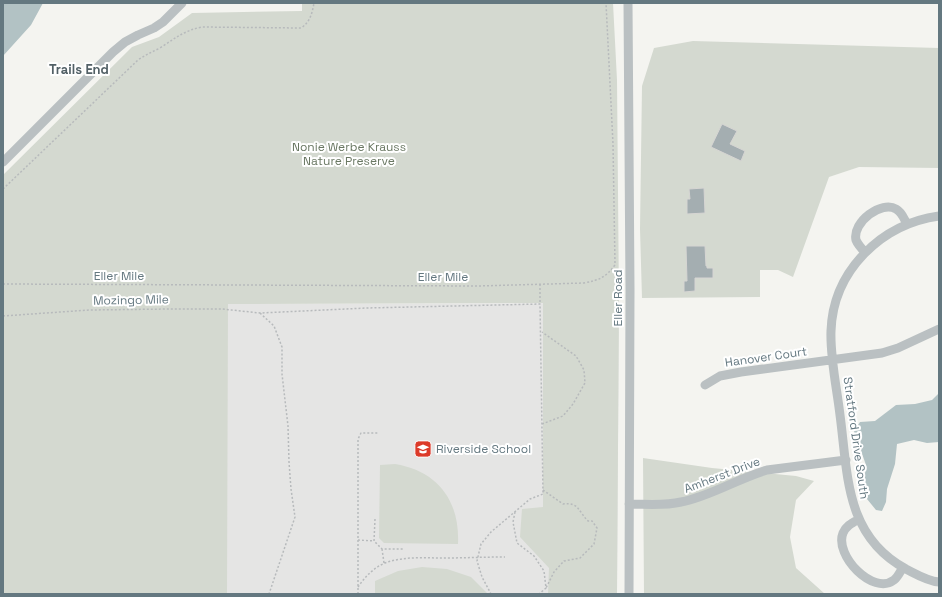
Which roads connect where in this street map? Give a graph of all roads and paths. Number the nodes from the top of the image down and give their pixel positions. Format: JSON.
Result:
{"nodes":[{"id":1,"x":182,"y":3,"type":"edge"},
{"id":2,"x":314,"y":3,"type":"edge"},
{"id":3,"x":606,"y":3,"type":"edge"},
{"id":4,"x":628,"y":3,"type":"edge"},
{"id":5,"x":3,"y":162,"type":"edge"},
{"id":6,"x":3,"y":189,"type":"edge"},
{"id":7,"x":939,"y":216,"type":"edge"},
{"id":8,"x":907,"y":224,"type":"junction"},
{"id":9,"x":865,"y":252,"type":"junction"},
{"id":10,"x":3,"y":284,"type":"edge"},
{"id":11,"x":540,"y":284,"type":"junction"},
{"id":12,"x":540,"y":304,"type":"junction"},
{"id":13,"x":260,"y":313,"type":"junction"},
{"id":14,"x":3,"y":316,"type":"edge"},
{"id":15,"x":939,"y":329,"type":"edge"},
{"id":16,"x":541,"y":332,"type":"junction"},
{"id":17,"x":833,"y":360,"type":"junction"},
{"id":18,"x":705,"y":385,"type":"dead end"},
{"id":19,"x":542,"y":424,"type":"junction"},
{"id":20,"x":378,"y":433,"type":"dead end"},
{"id":21,"x":846,"y":460,"type":"junction"},
{"id":22,"x":542,"y":490,"type":"junction"},
{"id":23,"x":630,"y":504,"type":"junction"},
{"id":24,"x":516,"y":512,"type":"junction"},
{"id":25,"x":375,"y":519,"type":"dead end"},
{"id":26,"x":859,"y":519,"type":"junction"},
{"id":27,"x":358,"y":540,"type":"junction"},
{"id":28,"x":374,"y":541,"type":"junction"},
{"id":29,"x":382,"y":549,"type":"junction"},
{"id":30,"x":404,"y":549,"type":"dead end"},
{"id":31,"x":505,"y":557,"type":"dead end"},
{"id":32,"x":478,"y":558,"type":"junction"},
{"id":33,"x":384,"y":563,"type":"junction"},
{"id":34,"x":903,"y":567,"type":"junction"},
{"id":35,"x":939,"y":582,"type":"edge"},
{"id":36,"x":358,"y":587,"type":"junction"},
{"id":37,"x":546,"y":588,"type":"junction"},
{"id":38,"x":269,"y":594,"type":"edge"},
{"id":39,"x":358,"y":594,"type":"edge"},
{"id":40,"x":491,"y":594,"type":"edge"},
{"id":41,"x":539,"y":594,"type":"edge"},
{"id":42,"x":629,"y":594,"type":"edge"}],
"edges":[{"from":1,"to":5,"type":"street"},
{"from":2,"to":6,"type":"path"},
{"from":3,"to":11,"type":"path","name":"Eller Mile"},
{"from":4,"to":23,"type":"street","name":"Eller Road"},
{"from":7,"to":8,"type":"street","name":"Stratford Drive South"},
{"from":8,"to":9,"type":"street","name":"Stratford Drive South"},
{"from":8,"to":9,"type":"street"},
{"from":9,"to":17,"type":"street","name":"Stratford Drive South"},
{"from":10,"to":11,"type":"path","name":"Eller Mile"},
{"from":11,"to":12,"type":"path"},
{"from":12,"to":13,"type":"path","name":"Mozingo Mile"},
{"from":12,"to":16,"type":"path"},
{"from":13,"to":14,"type":"path","name":"Mozingo Mile"},
{"from":13,"to":38,"type":"path"},
{"from":15,"to":17,"type":"street","name":"Hanover Court"},
{"from":16,"to":19,"type":"path"},
{"from":16,"to":19,"type":"path"},
{"from":17,"to":18,"type":"street","name":"Hanover Court"},
{"from":17,"to":21,"type":"street","name":"Stratford Drive South"},
{"from":19,"to":22,"type":"path"},
{"from":20,"to":27,"type":"path"},
{"from":21,"to":23,"type":"street","name":"Amherst Drive"},
{"from":21,"to":26,"type":"street","name":"Stratford Drive South"},
{"from":22,"to":24,"type":"path"},
{"from":22,"to":37,"type":"path"},
{"from":23,"to":42,"type":"street","name":"Eller Road"},
{"from":24,"to":32,"type":"path"},
{"from":24,"to":37,"type":"path"},
{"from":25,"to":28,"type":"path"},
{"from":26,"to":34,"type":"street","name":"Stratford Drive South"},
{"from":26,"to":34,"type":"street"},
{"from":27,"to":28,"type":"path"},
{"from":27,"to":36,"type":"path"},
{"from":28,"to":29,"type":"path"},
{"from":29,"to":30,"type":"path"},
{"from":29,"to":33,"type":"path"},
{"from":31,"to":32,"type":"path"},
{"from":32,"to":33,"type":"path"},
{"from":32,"to":40,"type":"path"},
{"from":33,"to":36,"type":"path"},
{"from":34,"to":35,"type":"street","name":"Stratford Drive South"},
{"from":36,"to":39,"type":"path"},
{"from":37,"to":41,"type":"path"}]}
